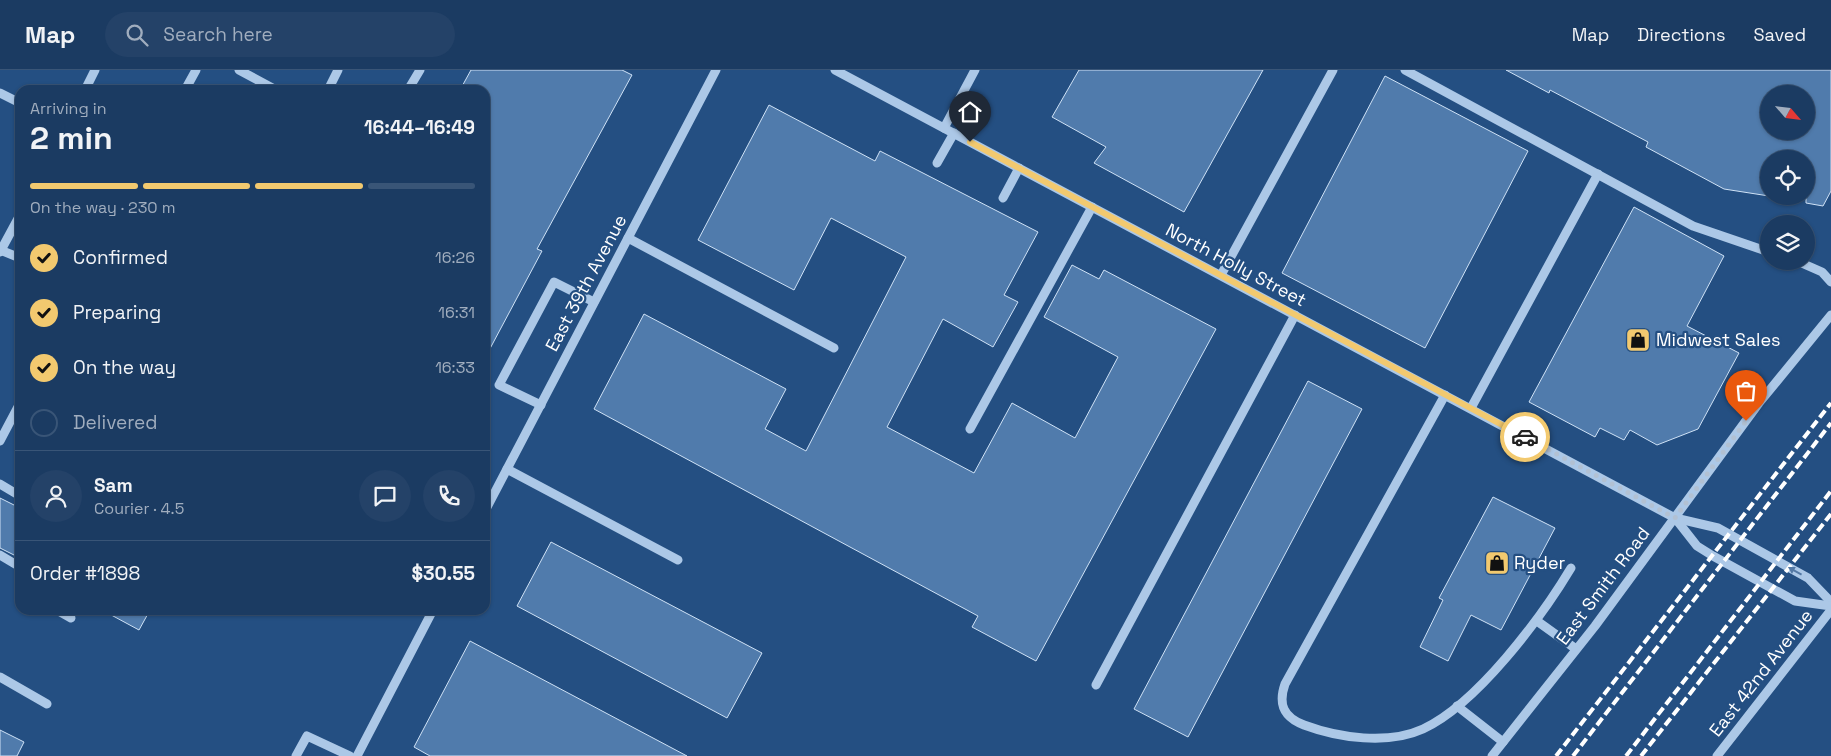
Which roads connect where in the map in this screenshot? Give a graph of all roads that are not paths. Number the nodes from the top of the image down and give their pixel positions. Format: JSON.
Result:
{"nodes":[{"id":1,"x":95,"y":70,"type":"edge"},
{"id":2,"x":196,"y":70,"type":"edge"},
{"id":3,"x":239,"y":70,"type":"edge"},
{"id":4,"x":338,"y":70,"type":"edge"},
{"id":5,"x":420,"y":70,"type":"edge"},
{"id":6,"x":716,"y":70,"type":"edge"},
{"id":7,"x":835,"y":70,"type":"edge"},
{"id":8,"x":975,"y":70,"type":"edge"},
{"id":9,"x":1332,"y":70,"type":"edge"},
{"id":10,"x":1405,"y":70,"type":"edge"},
{"id":11,"x":88,"y":85,"type":"edge"},
{"id":12,"x":188,"y":85,"type":"edge"},
{"id":13,"x":267,"y":85,"type":"edge"},
{"id":14,"x":330,"y":85,"type":"edge"},
{"id":15,"x":411,"y":85,"type":"edge"},
{"id":16,"x":0,"y":93,"type":"edge"},
{"id":17,"x":15,"y":100,"type":"edge"},
{"id":18,"x":944,"y":128,"type":"junction"},
{"id":19,"x":954,"y":133,"type":"junction"},
{"id":20,"x":937,"y":162,"type":"dead end"},
{"id":21,"x":1019,"y":168,"type":"junction"},
{"id":22,"x":1598,"y":174,"type":"junction"},
{"id":23,"x":1003,"y":198,"type":"dead end"},
{"id":24,"x":1092,"y":207,"type":"junction"},
{"id":25,"x":15,"y":224,"type":"edge"},
{"id":26,"x":628,"y":238,"type":"junction"},
{"id":27,"x":1760,"y":249,"type":"edge"},
{"id":28,"x":0,"y":251,"type":"edge"},
{"id":29,"x":15,"y":256,"type":"edge"},
{"id":30,"x":1815,"y":269,"type":"edge"},
{"id":31,"x":1221,"y":275,"type":"junction"},
{"id":32,"x":1831,"y":282,"type":"edge"},
{"id":33,"x":594,"y":302,"type":"junction"},
{"id":34,"x":1295,"y":315,"type":"junction"},
{"id":35,"x":1831,"y":315,"type":"edge"},
{"id":36,"x":834,"y":348,"type":"dead end"},
{"id":37,"x":1445,"y":395,"type":"junction"},
{"id":38,"x":540,"y":405,"type":"junction"},
{"id":39,"x":1471,"y":408,"type":"junction"},
{"id":40,"x":15,"y":412,"type":"edge"},
{"id":41,"x":970,"y":429,"type":"dead end"},
{"id":42,"x":0,"y":441,"type":"edge"},
{"id":43,"x":507,"y":469,"type":"junction"},
{"id":44,"x":0,"y":484,"type":"edge"},
{"id":45,"x":15,"y":493,"type":"edge"},
{"id":46,"x":490,"y":501,"type":"edge"},
{"id":47,"x":1675,"y":518,"type":"junction"},
{"id":48,"x":0,"y":556,"type":"edge"},
{"id":49,"x":678,"y":560,"type":"dead end"},
{"id":50,"x":15,"y":564,"type":"edge"},
{"id":51,"x":1571,"y":568,"type":"dead end"},
{"id":52,"x":1831,"y":604,"type":"edge"},
{"id":53,"x":1831,"y":610,"type":"edge"},
{"id":54,"x":66,"y":615,"type":"edge"},
{"id":55,"x":430,"y":615,"type":"edge"},
{"id":56,"x":71,"y":618,"type":"dead end"},
{"id":57,"x":1537,"y":621,"type":"junction"},
{"id":58,"x":1576,"y":649,"type":"junction"},
{"id":59,"x":0,"y":677,"type":"edge"},
{"id":60,"x":1096,"y":685,"type":"dead end"},
{"id":61,"x":47,"y":704,"type":"dead end"},
{"id":62,"x":1458,"y":706,"type":"junction"},
{"id":63,"x":1503,"y":742,"type":"junction"},
{"id":64,"x":296,"y":756,"type":"edge"},
{"id":65,"x":350,"y":756,"type":"edge"},
{"id":66,"x":357,"y":756,"type":"edge"},
{"id":67,"x":1492,"y":756,"type":"edge"},
{"id":68,"x":1716,"y":756,"type":"edge"}],
"edges":[{"from":1,"to":11,"type":"street"},
{"from":2,"to":12,"type":"street"},
{"from":3,"to":13,"type":"street"},
{"from":4,"to":14,"type":"street"},
{"from":5,"to":15,"type":"street"},
{"from":6,"to":26,"type":"street","name":"East 39th Avenue"},
{"from":7,"to":18,"type":"street","name":"North Holly Street"},
{"from":8,"to":18,"type":"street"},
{"from":9,"to":31,"type":"street"},
{"from":10,"to":22,"type":"street"},
{"from":16,"to":17,"type":"street"},
{"from":18,"to":19,"type":"street","name":"North Holly Street"},
{"from":19,"to":20,"type":"street"},
{"from":19,"to":21,"type":"street","name":"North Holly Street"},
{"from":21,"to":23,"type":"street"},
{"from":21,"to":24,"type":"street","name":"North Holly Street"},
{"from":22,"to":27,"type":"street"},
{"from":22,"to":39,"type":"street"},
{"from":24,"to":31,"type":"street","name":"North Holly Street"},
{"from":24,"to":41,"type":"street"},
{"from":25,"to":28,"type":"street"},
{"from":26,"to":33,"type":"street","name":"East 39th Avenue"},
{"from":26,"to":36,"type":"street"},
{"from":28,"to":29,"type":"street"},
{"from":30,"to":32,"type":"street"},
{"from":31,"to":34,"type":"street","name":"North Holly Street"},
{"from":33,"to":38,"type":"street","name":"East 39th Avenue"},
{"from":33,"to":38,"type":"street"},
{"from":34,"to":37,"type":"street","name":"North Holly Street"},
{"from":34,"to":60,"type":"street"},
{"from":35,"to":47,"type":"street","name":"East Smith Road"},
{"from":37,"to":39,"type":"street","name":"North Holly Street"},
{"from":37,"to":62,"type":"street"},
{"from":38,"to":43,"type":"street","name":"East 39th Avenue"},
{"from":39,"to":47,"type":"street","name":"North Holly Street"},
{"from":40,"to":42,"type":"street"},
{"from":43,"to":46,"type":"street","name":"East 39th Avenue"},
{"from":43,"to":49,"type":"street"},
{"from":44,"to":45,"type":"street"},
{"from":52,"to":47,"type":"street","name":"North Holly Street","one_way":true},
{"from":47,"to":52,"type":"street","name":"North Holly Street"},
{"from":47,"to":58,"type":"street","name":"East Smith Road"},
{"from":48,"to":50,"type":"street"},
{"from":51,"to":57,"type":"street"},
{"from":53,"to":68,"type":"street","name":"East 42nd Avenue"},
{"from":54,"to":56,"type":"street"},
{"from":55,"to":66,"type":"street"},
{"from":57,"to":58,"type":"street"},
{"from":57,"to":62,"type":"street"},
{"from":58,"to":63,"type":"street","name":"East Smith Road"},
{"from":59,"to":61,"type":"street"},
{"from":62,"to":63,"type":"street"},
{"from":63,"to":67,"type":"street","name":"East Smith Road"},
{"from":64,"to":65,"type":"street"}]}
